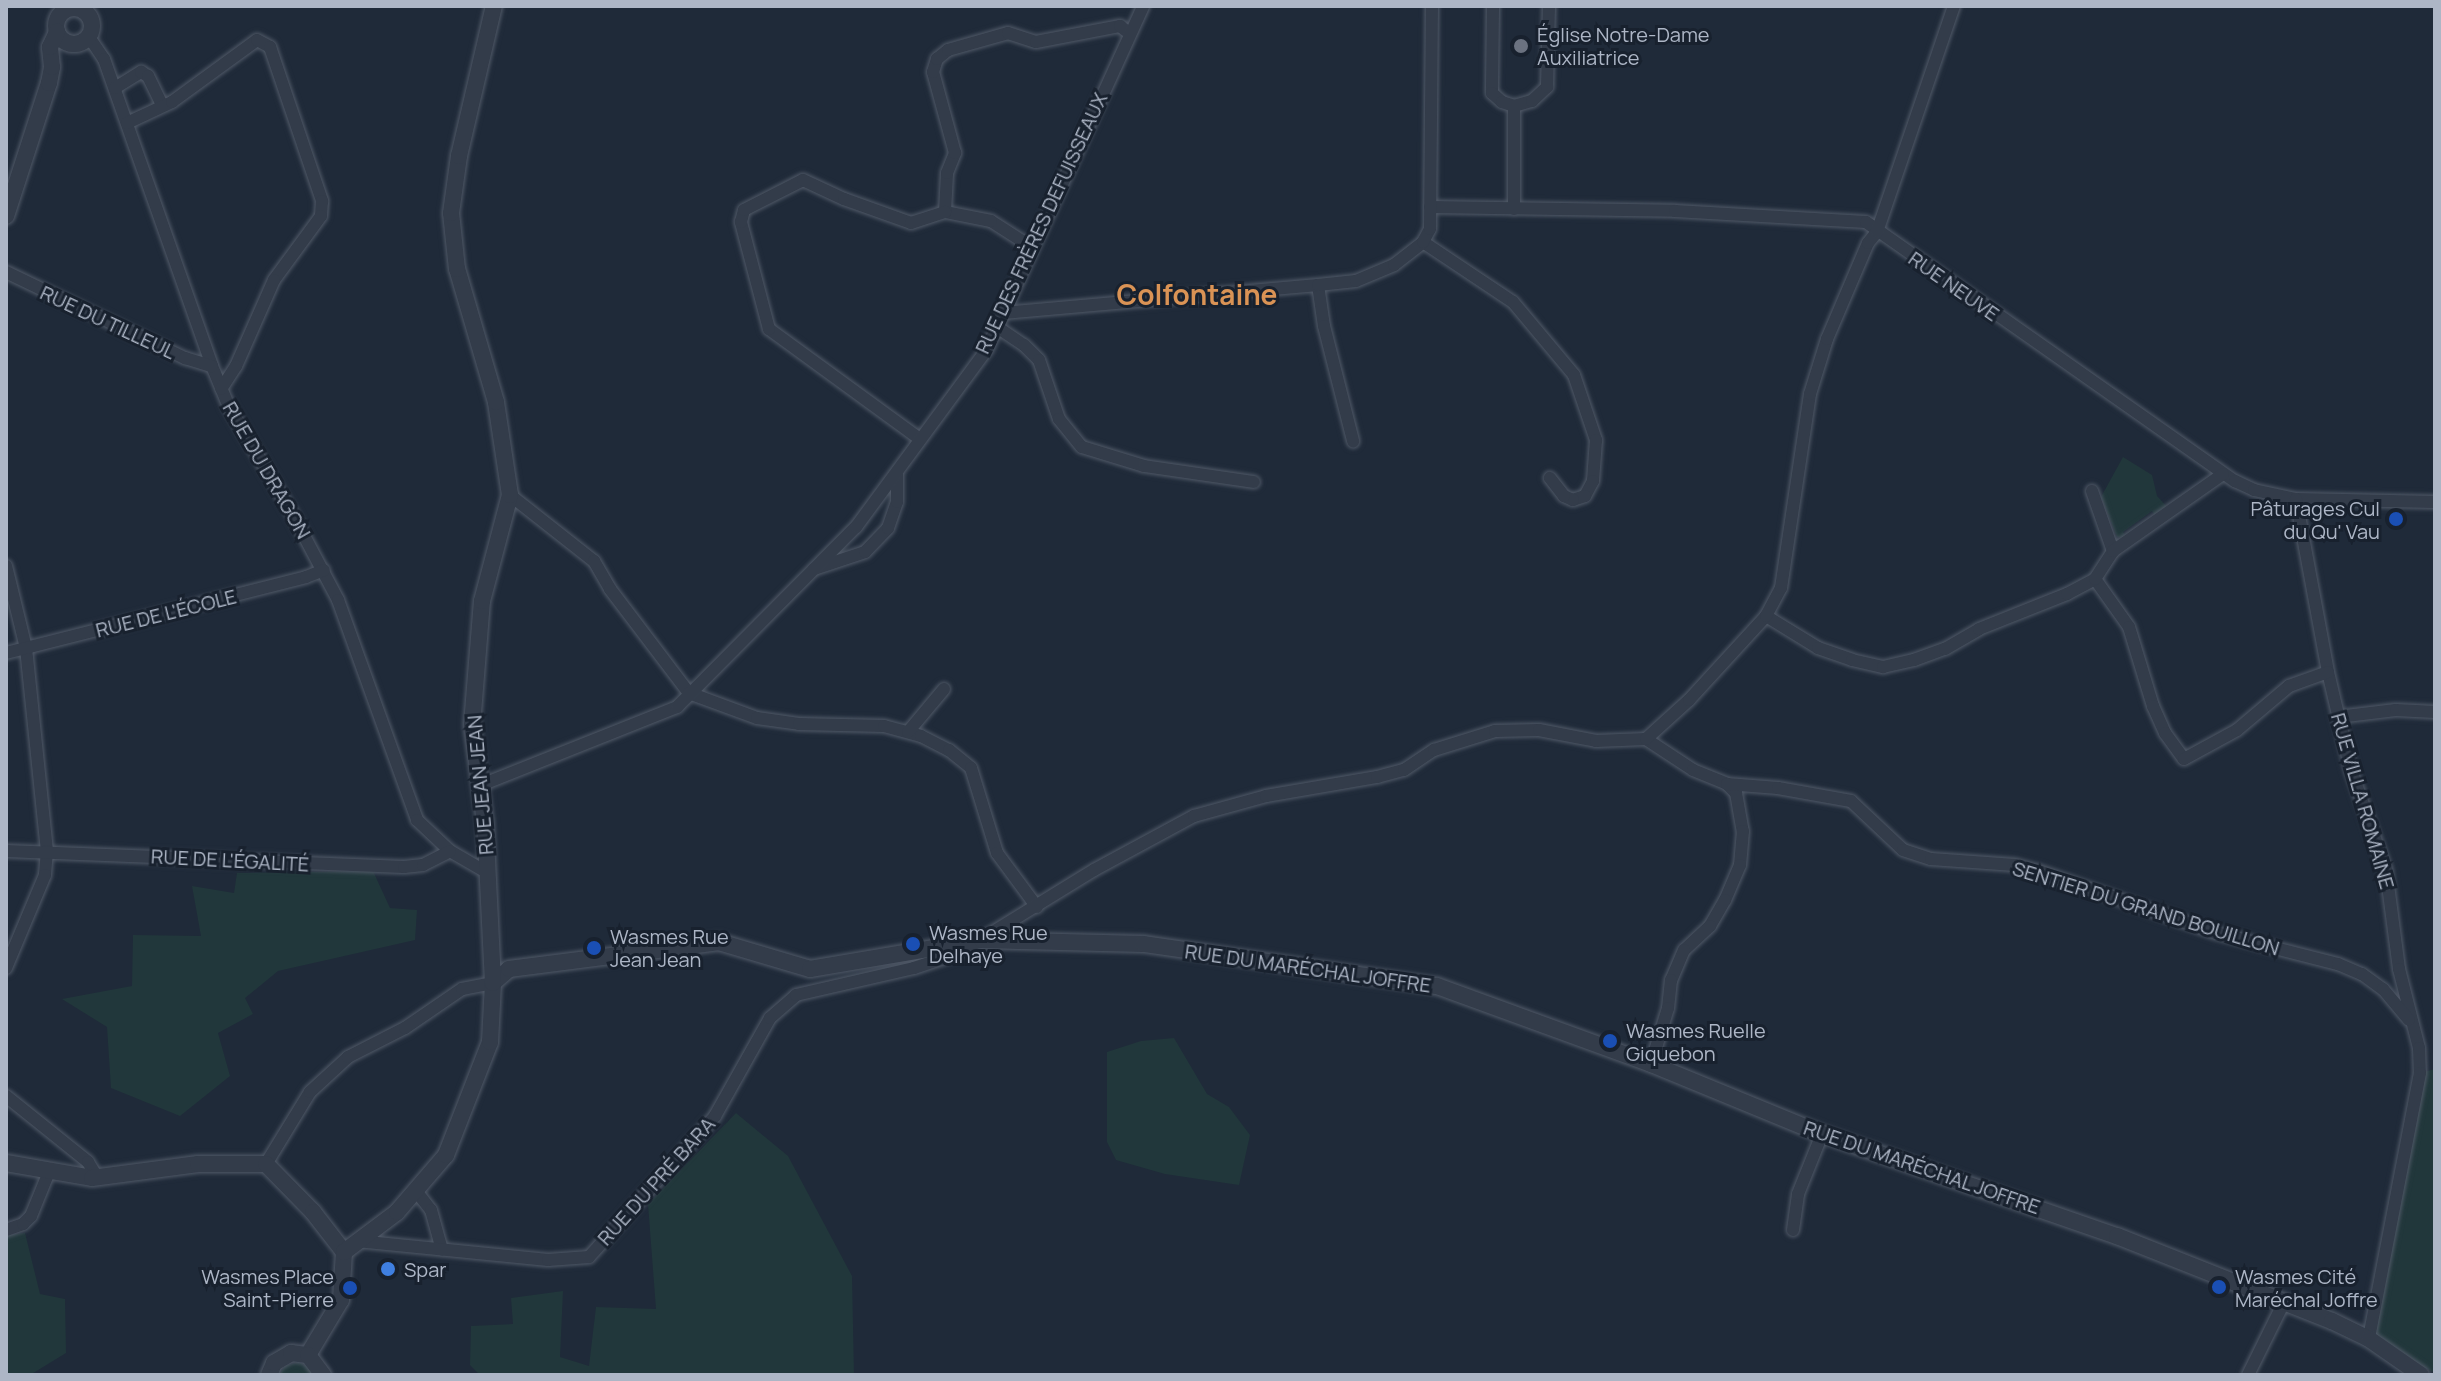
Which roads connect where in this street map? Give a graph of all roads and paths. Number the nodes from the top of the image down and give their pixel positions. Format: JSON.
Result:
{"nodes":[{"id":1,"x":494,"y":6,"type":"edge"},
{"id":2,"x":1143,"y":6,"type":"edge"},
{"id":3,"x":1432,"y":6,"type":"edge"},
{"id":4,"x":1493,"y":6,"type":"edge"},
{"id":5,"x":1549,"y":6,"type":"edge"},
{"id":6,"x":1954,"y":6,"type":"edge"},
{"id":7,"x":66,"y":8,"type":"edge"},
{"id":8,"x":1129,"y":33,"type":"junction"},
{"id":9,"x":89,"y":37,"type":"junction"},
{"id":10,"x":63,"y":38,"type":"junction"},
{"id":11,"x":115,"y":88,"type":"junction"},
{"id":12,"x":162,"y":105,"type":"junction"},
{"id":13,"x":1514,"y":106,"type":"junction"},
{"id":14,"x":127,"y":123,"type":"junction"},
{"id":15,"x":1430,"y":207,"type":"junction"},
{"id":16,"x":1514,"y":209,"type":"junction"},
{"id":17,"x":945,"y":212,"type":"junction"},
{"id":18,"x":6,"y":215,"type":"edge"},
{"id":19,"x":1877,"y":232,"type":"junction"},
{"id":20,"x":1423,"y":242,"type":"junction"},
{"id":21,"x":1033,"y":248,"type":"junction"},
{"id":22,"x":6,"y":272,"type":"edge"},
{"id":23,"x":1318,"y":285,"type":"junction"},
{"id":24,"x":1003,"y":313,"type":"junction"},
{"id":25,"x":997,"y":327,"type":"junction"},
{"id":26,"x":212,"y":366,"type":"junction"},
{"id":27,"x":221,"y":389,"type":"junction"},
{"id":28,"x":920,"y":439,"type":"junction"},
{"id":29,"x":1353,"y":441,"type":"dead end"},
{"id":30,"x":897,"y":471,"type":"junction"},
{"id":31,"x":2223,"y":474,"type":"junction"},
{"id":32,"x":1550,"y":478,"type":"dead end"},
{"id":33,"x":1254,"y":482,"type":"dead end"},
{"id":34,"x":2092,"y":491,"type":"dead end"},
{"id":35,"x":510,"y":495,"type":"junction"},
{"id":36,"x":2296,"y":499,"type":"junction"},
{"id":37,"x":2435,"y":502,"type":"edge"},
{"id":38,"x":2113,"y":551,"type":"junction"},
{"id":39,"x":6,"y":566,"type":"edge"},
{"id":40,"x":324,"y":570,"type":"junction"},
{"id":41,"x":811,"y":570,"type":"junction"},
{"id":42,"x":2095,"y":579,"type":"junction"},
{"id":43,"x":1766,"y":616,"type":"junction"},
{"id":44,"x":26,"y":648,"type":"junction"},
{"id":45,"x":6,"y":653,"type":"edge"},
{"id":46,"x":2328,"y":672,"type":"junction"},
{"id":47,"x":944,"y":689,"type":"dead end"},
{"id":48,"x":689,"y":693,"type":"junction"},
{"id":49,"x":2435,"y":712,"type":"edge"},
{"id":50,"x":2338,"y":717,"type":"junction"},
{"id":51,"x":908,"y":732,"type":"junction"},
{"id":52,"x":1646,"y":739,"type":"junction"},
{"id":53,"x":1727,"y":784,"type":"junction"},
{"id":54,"x":481,"y":785,"type":"junction"},
{"id":55,"x":6,"y":851,"type":"edge"},
{"id":56,"x":47,"y":851,"type":"junction"},
{"id":57,"x":450,"y":851,"type":"junction"},
{"id":58,"x":488,"y":873,"type":"junction"},
{"id":59,"x":1037,"y":907,"type":"junction"},
{"id":60,"x":982,"y":940,"type":"junction"},
{"id":61,"x":6,"y":968,"type":"edge"},
{"id":62,"x":493,"y":983,"type":"junction"},
{"id":63,"x":2416,"y":1029,"type":"junction"},
{"id":64,"x":2419,"y":1048,"type":"junction"},
{"id":65,"x":2435,"y":1052,"type":"edge"},
{"id":66,"x":1651,"y":1064,"type":"junction"},
{"id":67,"x":6,"y":1096,"type":"edge"},
{"id":68,"x":1822,"y":1134,"type":"junction"},
{"id":69,"x":6,"y":1163,"type":"edge"},
{"id":70,"x":266,"y":1164,"type":"junction"},
{"id":71,"x":49,"y":1172,"type":"junction"},
{"id":72,"x":97,"y":1177,"type":"junction"},
{"id":73,"x":416,"y":1191,"type":"junction"},
{"id":74,"x":6,"y":1230,"type":"edge"},
{"id":75,"x":1793,"y":1230,"type":"dead end"},
{"id":76,"x":351,"y":1247,"type":"junction"},
{"id":77,"x":442,"y":1250,"type":"junction"},
{"id":78,"x":2284,"y":1302,"type":"junction"},
{"id":79,"x":2369,"y":1339,"type":"junction"},
{"id":80,"x":308,"y":1355,"type":"junction"},
{"id":81,"x":269,"y":1375,"type":"edge"},
{"id":82,"x":323,"y":1375,"type":"edge"},
{"id":83,"x":2248,"y":1375,"type":"edge"},
{"id":84,"x":2421,"y":1375,"type":"edge"}],
"edges":[{"from":1,"to":35,"type":"street"},
{"from":2,"to":8,"type":"street","name":"RUE DES FRÈRES DEFUISSEAUX"},
{"from":3,"to":15,"type":"street"},
{"from":4,"to":13,"type":"street"},
{"from":5,"to":13,"type":"street"},
{"from":6,"to":19,"type":"street"},
{"from":7,"to":9,"type":"street"},
{"from":7,"to":10,"type":"street"},
{"from":8,"to":17,"type":"street"},
{"from":8,"to":21,"type":"street","name":"RUE DES FRÈRES DEFUISSEAUX"},
{"from":9,"to":10,"type":"street"},
{"from":9,"to":11,"type":"street","name":"RUE DU DRAGON"},
{"from":10,"to":18,"type":"street"},
{"from":11,"to":12,"type":"street"},
{"from":11,"to":14,"type":"street","name":"RUE DU DRAGON"},
{"from":12,"to":14,"type":"street"},
{"from":12,"to":27,"type":"street"},
{"from":13,"to":16,"type":"street"},
{"from":14,"to":26,"type":"street","name":"RUE DU DRAGON"},
{"from":15,"to":16,"type":"street","name":"RUE NEUVE"},
{"from":15,"to":20,"type":"street"},
{"from":16,"to":19,"type":"street","name":"RUE NEUVE"},
{"from":17,"to":21,"type":"street"},
{"from":17,"to":28,"type":"street"},
{"from":19,"to":31,"type":"street","name":"RUE NEUVE"},
{"from":19,"to":43,"type":"street"},
{"from":20,"to":23,"type":"street"},
{"from":20,"to":32,"type":"street"},
{"from":21,"to":24,"type":"street","name":"RUE DES FRÈRES DEFUISSEAUX"},
{"from":22,"to":26,"type":"street","name":"RUE DU TILLEUL"},
{"from":23,"to":24,"type":"street"},
{"from":23,"to":29,"type":"street"},
{"from":24,"to":25,"type":"street","name":"RUE DES FRÈRES DEFUISSEAUX"},
{"from":25,"to":28,"type":"street","name":"RUE DES FRÈRES DEFUISSEAUX"},
{"from":25,"to":33,"type":"street"},
{"from":26,"to":27,"type":"street","name":"RUE DU DRAGON"},
{"from":27,"to":40,"type":"street","name":"RUE DU DRAGON"},
{"from":28,"to":30,"type":"street","name":"RUE DES FRÈRES DEFUISSEAUX"},
{"from":30,"to":41,"type":"street","name":"RUE DES FRÈRES DEFUISSEAUX"},
{"from":30,"to":41,"type":"street","name":"RUE DES FRÈRES DEFUISSEAUX"},
{"from":31,"to":36,"type":"street","name":"RUE NEUVE"},
{"from":31,"to":38,"type":"street"},
{"from":34,"to":38,"type":"street"},
{"from":35,"to":48,"type":"street"},
{"from":35,"to":54,"type":"street","name":"RUE JEAN JEAN"},
{"from":36,"to":37,"type":"street","name":"RUE NEUVE"},
{"from":36,"to":46,"type":"street","name":"RUE VILLA ROMAINE"},
{"from":38,"to":42,"type":"street"},
{"from":39,"to":44,"type":"street"},
{"from":40,"to":44,"type":"street","name":"RUE DE L'ÉCOLE"},
{"from":40,"to":57,"type":"street","name":"RUE DU DRAGON"},
{"from":41,"to":48,"type":"street","name":"RUE DES FRÈRES DEFUISSEAUX"},
{"from":42,"to":43,"type":"street"},
{"from":42,"to":46,"type":"street"},
{"from":43,"to":52,"type":"street"},
{"from":44,"to":45,"type":"street","name":"RUE DE L'ÉCOLE"},
{"from":44,"to":56,"type":"street"},
{"from":46,"to":50,"type":"street","name":"RUE VILLA ROMAINE"},
{"from":47,"to":51,"type":"street"},
{"from":48,"to":51,"type":"street"},
{"from":48,"to":54,"type":"street","name":"RUE DES FRÈRES DEFUISSEAUX"},
{"from":49,"to":50,"type":"street"},
{"from":50,"to":63,"type":"street","name":"RUE VILLA ROMAINE"},
{"from":51,"to":59,"type":"street"},
{"from":52,"to":53,"type":"street","name":"SENTIER DU GRAND BOUILLON"},
{"from":52,"to":59,"type":"street","name":"RUE DU PRÉ BARA"},
{"from":53,"to":63,"type":"street","name":"SENTIER DU GRAND BOUILLON"},
{"from":53,"to":66,"type":"street"},
{"from":54,"to":58,"type":"street","name":"RUE JEAN JEAN"},
{"from":55,"to":56,"type":"street","name":"RUE DE L'ÉGALITÉ"},
{"from":56,"to":57,"type":"street","name":"RUE DE L'ÉGALITÉ"},
{"from":56,"to":61,"type":"street"},
{"from":57,"to":58,"type":"street","name":"RUE DU DRAGON"},
{"from":58,"to":62,"type":"street","name":"RUE JEAN JEAN"},
{"from":59,"to":60,"type":"street","name":"RUE DU PRÉ BARA"},
{"from":60,"to":62,"type":"street","name":"RUE DU MARÉCHAL JOFFRE"},
{"from":60,"to":66,"type":"street","name":"RUE DU MARÉCHAL JOFFRE"},
{"from":60,"to":77,"type":"street","name":"RUE DU PRÉ BARA"},
{"from":62,"to":70,"type":"street","name":"RUE DU MARÉCHAL JOFFRE"},
{"from":62,"to":73,"type":"street","name":"RUE JEAN JEAN"},
{"from":63,"to":64,"type":"street","name":"RUE VILLA ROMAINE"},
{"from":64,"to":65,"type":"street"},
{"from":64,"to":79,"type":"street","name":"RUE VILLA ROMAINE"},
{"from":66,"to":68,"type":"street","name":"RUE DU MARÉCHAL JOFFRE"},
{"from":67,"to":72,"type":"street"},
{"from":68,"to":75,"type":"street"},
{"from":68,"to":78,"type":"street","name":"RUE DU MARÉCHAL JOFFRE"},
{"from":69,"to":71,"type":"street"},
{"from":70,"to":72,"type":"street"},
{"from":70,"to":76,"type":"street"},
{"from":71,"to":72,"type":"street"},
{"from":71,"to":74,"type":"street"},
{"from":73,"to":76,"type":"street","name":"RUE JEAN JEAN"},
{"from":73,"to":77,"type":"street"},
{"from":76,"to":77,"type":"street","name":"RUE DU PRÉ BARA"},
{"from":76,"to":80,"type":"street"},
{"from":78,"to":79,"type":"street","name":"RUE DU MARÉCHAL JOFFRE"},
{"from":78,"to":83,"type":"street"},
{"from":79,"to":84,"type":"street","name":"RUE DU MARÉCHAL JOFFRE"},
{"from":80,"to":81,"type":"street"},
{"from":80,"to":82,"type":"street"}]}
